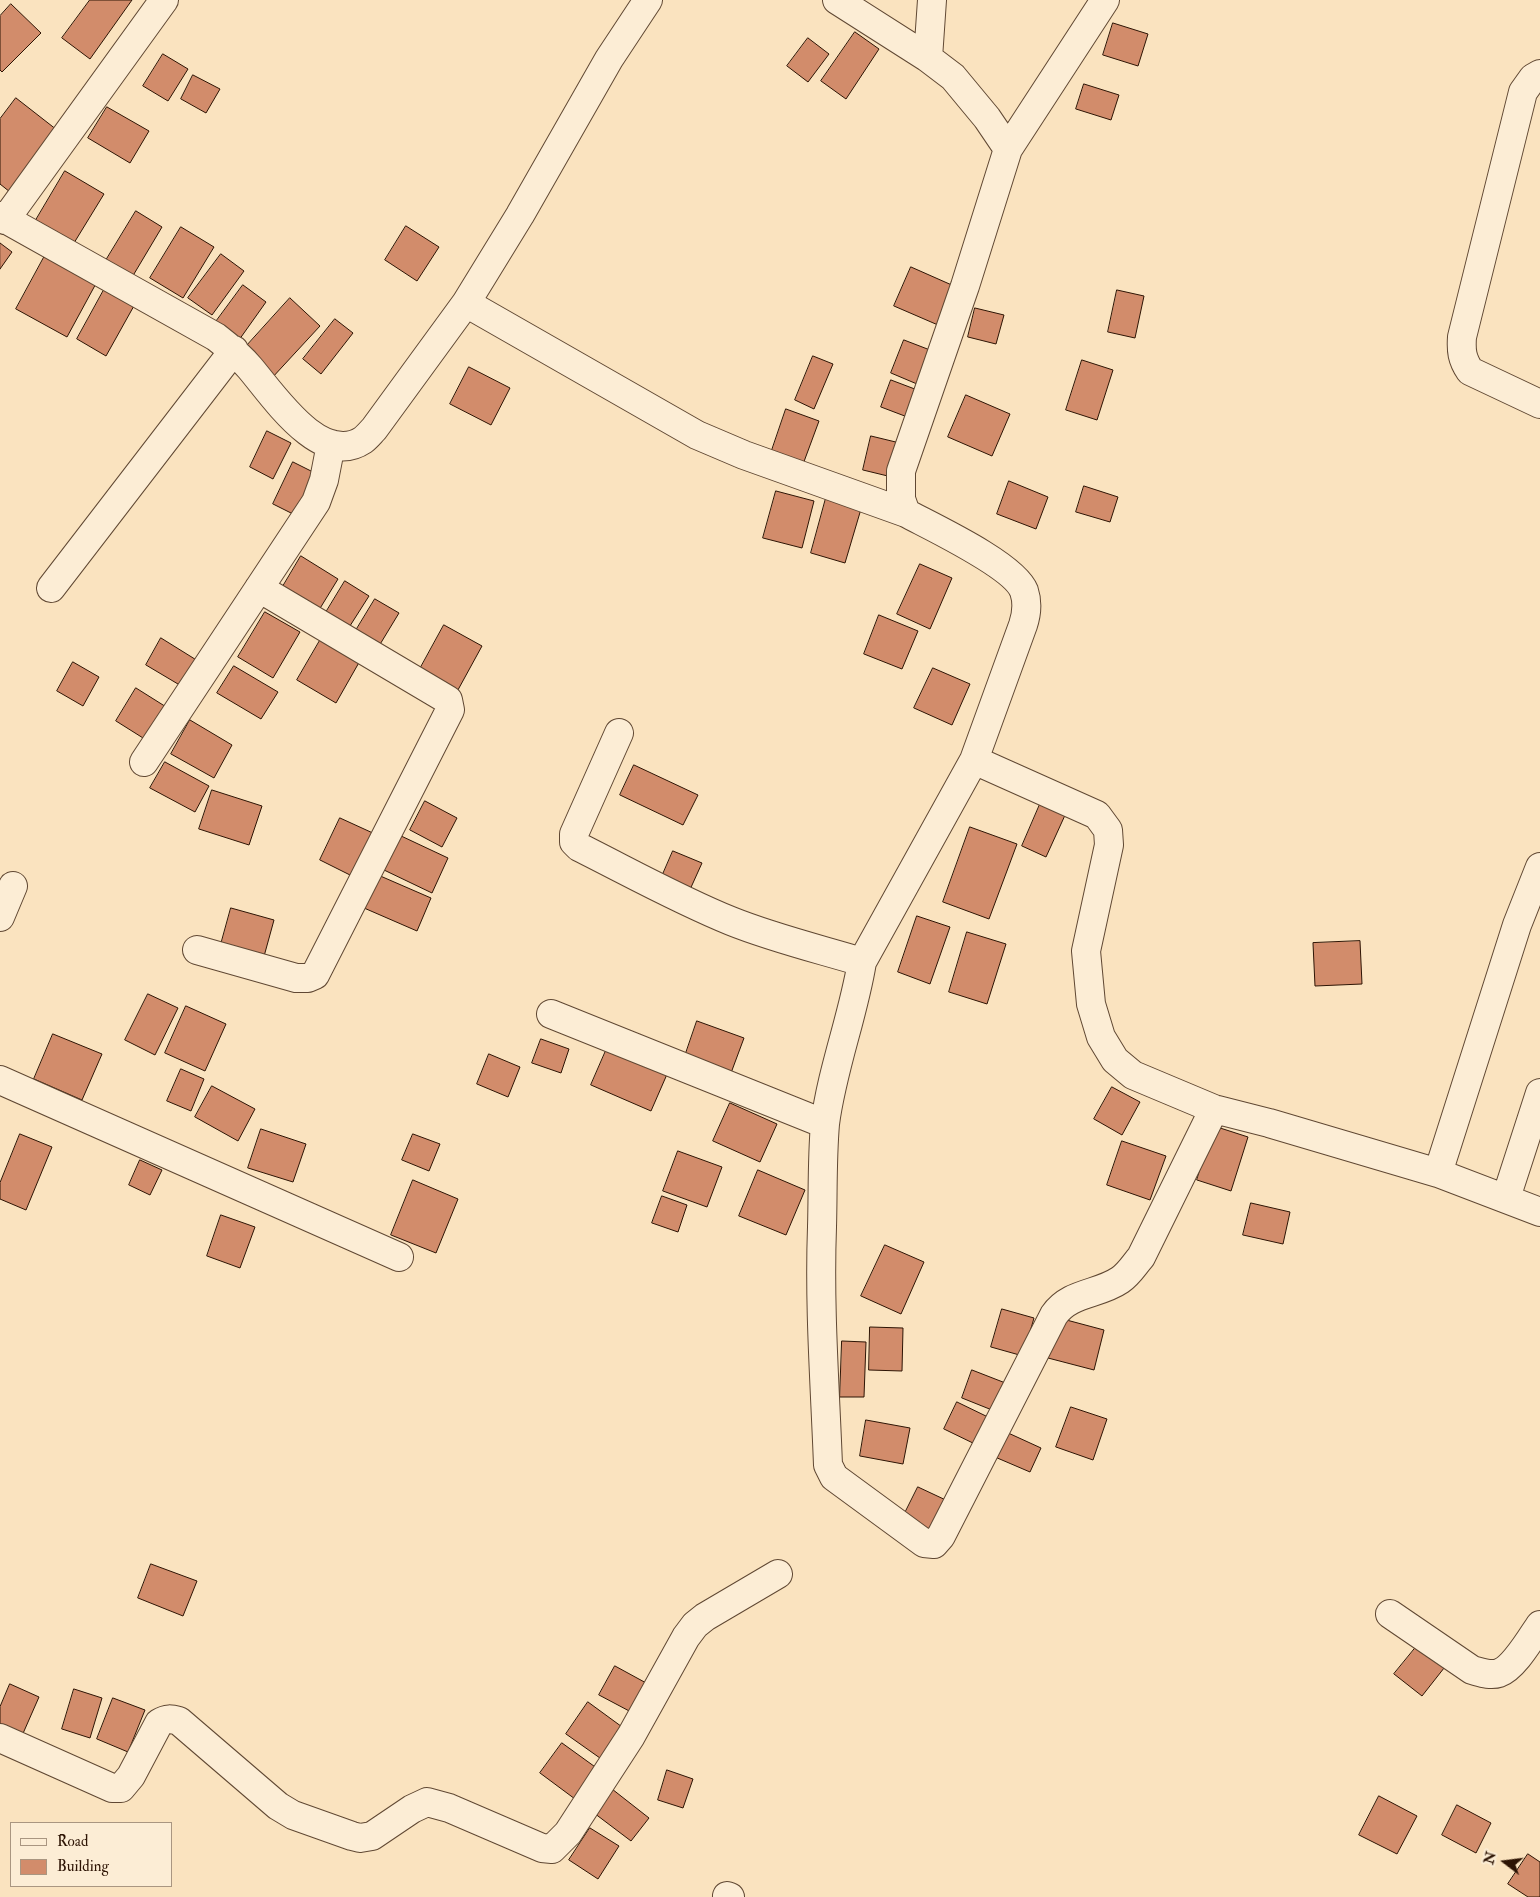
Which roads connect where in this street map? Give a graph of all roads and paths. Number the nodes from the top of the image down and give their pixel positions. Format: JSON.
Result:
{"nodes":[{"id":1,"x":164,"y":0,"type":"edge"},
{"id":2,"x":648,"y":0,"type":"edge"},
{"id":3,"x":837,"y":0,"type":"edge"},
{"id":4,"x":932,"y":0,"type":"edge"},
{"id":5,"x":1105,"y":0,"type":"edge"},
{"id":6,"x":928,"y":58,"type":"junction"},
{"id":7,"x":1540,"y":74,"type":"edge"},
{"id":8,"x":1008,"y":149,"type":"junction"},
{"id":9,"x":3,"y":218,"type":"edge"},
{"id":10,"x":466,"y":303,"type":"junction"},
{"id":11,"x":234,"y":350,"type":"junction"},
{"id":12,"x":1540,"y":404,"type":"edge"},
{"id":13,"x":331,"y":444,"type":"junction"},
{"id":14,"x":906,"y":513,"type":"junction"},
{"id":15,"x":51,"y":588,"type":"dead end"},
{"id":16,"x":259,"y":588,"type":"junction"},
{"id":17,"x":619,"y":732,"type":"dead end"},
{"id":18,"x":974,"y":760,"type":"junction"},
{"id":19,"x":144,"y":762,"type":"dead end"},
{"id":20,"x":1540,"y":867,"type":"edge"},
{"id":21,"x":13,"y":886,"type":"dead end"},
{"id":22,"x":0,"y":917,"type":"edge"},
{"id":23,"x":197,"y":950,"type":"dead end"},
{"id":24,"x":862,"y":962,"type":"junction"},
{"id":25,"x":551,"y":1014,"type":"dead end"},
{"id":26,"x":0,"y":1080,"type":"edge"},
{"id":27,"x":1540,"y":1092,"type":"edge"},
{"id":28,"x":1214,"y":1109,"type":"junction"},
{"id":29,"x":826,"y":1124,"type":"junction"},
{"id":30,"x":1438,"y":1173,"type":"junction"},
{"id":31,"x":1506,"y":1198,"type":"junction"},
{"id":32,"x":1540,"y":1212,"type":"edge"},
{"id":33,"x":399,"y":1257,"type":"dead end"},
{"id":34,"x":778,"y":1574,"type":"dead end"},
{"id":35,"x":1390,"y":1614,"type":"dead end"},
{"id":36,"x":1540,"y":1625,"type":"edge"},
{"id":37,"x":0,"y":1738,"type":"edge"}],
"edges":[{"from":1,"to":9,"type":"street"},
{"from":2,"to":10,"type":"street"},
{"from":3,"to":6,"type":"street"},
{"from":4,"to":6,"type":"street"},
{"from":5,"to":8,"type":"street"},
{"from":6,"to":8,"type":"street"},
{"from":7,"to":12,"type":"street"},
{"from":8,"to":14,"type":"street"},
{"from":9,"to":11,"type":"street"},
{"from":10,"to":13,"type":"street"},
{"from":10,"to":14,"type":"street"},
{"from":11,"to":13,"type":"street"},
{"from":11,"to":15,"type":"street"},
{"from":13,"to":16,"type":"street"},
{"from":14,"to":18,"type":"street"},
{"from":16,"to":19,"type":"street"},
{"from":16,"to":23,"type":"street"},
{"from":17,"to":24,"type":"street"},
{"from":18,"to":24,"type":"street"},
{"from":18,"to":28,"type":"street"},
{"from":20,"to":30,"type":"street"},
{"from":21,"to":22,"type":"street"},
{"from":24,"to":29,"type":"street"},
{"from":25,"to":29,"type":"street"},
{"from":26,"to":33,"type":"street"},
{"from":27,"to":31,"type":"street"},
{"from":28,"to":29,"type":"street"},
{"from":28,"to":30,"type":"street"},
{"from":30,"to":31,"type":"street"},
{"from":31,"to":32,"type":"street"},
{"from":34,"to":37,"type":"street"},
{"from":35,"to":36,"type":"street"}]}
